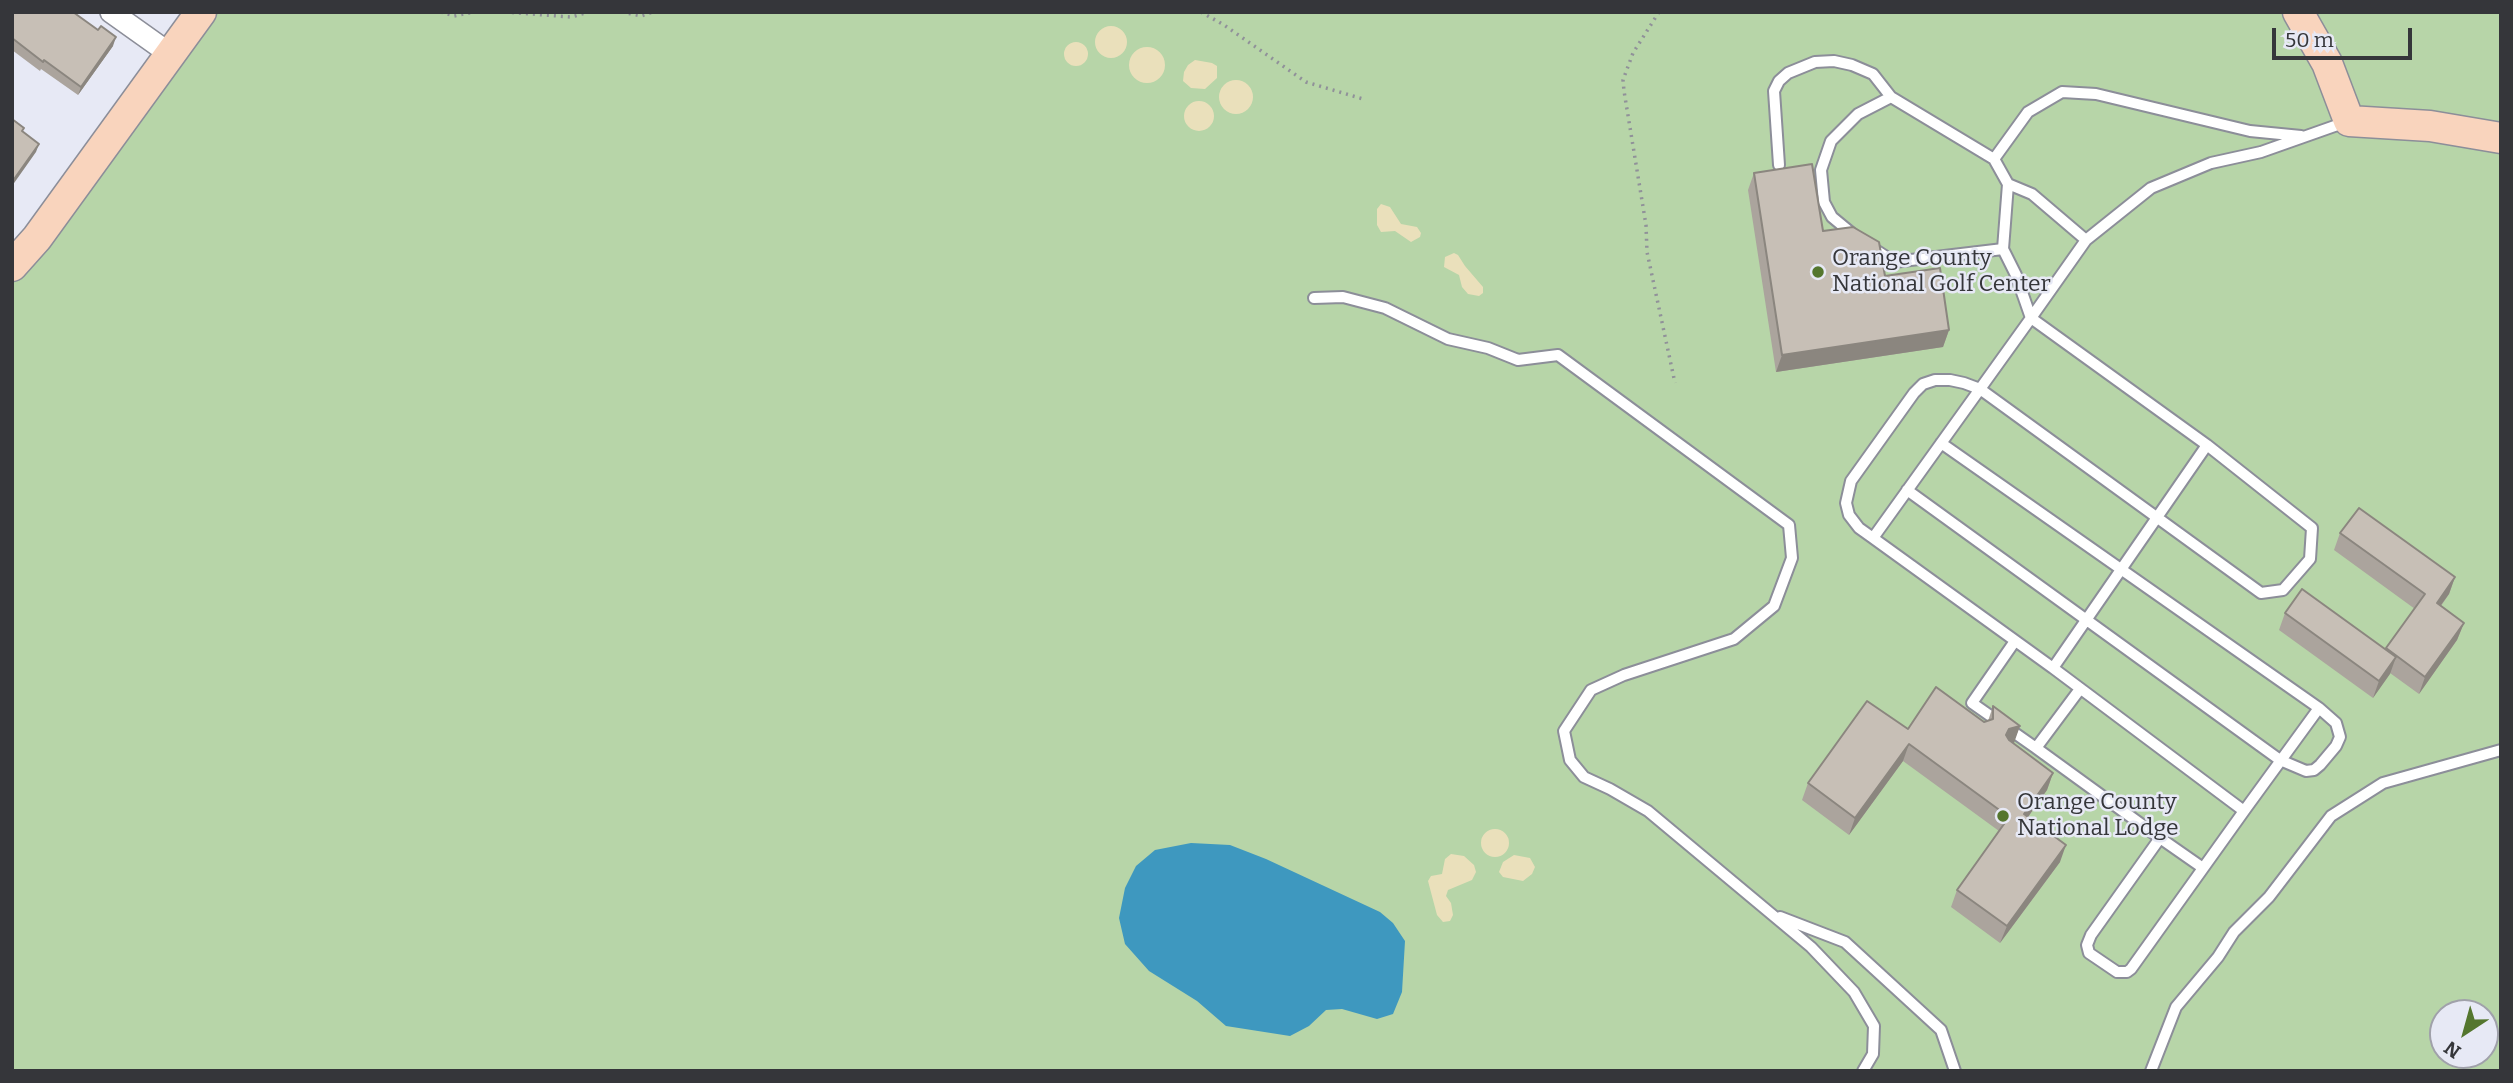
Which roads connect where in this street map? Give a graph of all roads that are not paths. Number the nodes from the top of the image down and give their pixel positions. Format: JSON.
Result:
{"nodes":[{"id":1,"x":111,"y":12,"type":"edge"},
{"id":2,"x":201,"y":12,"type":"edge"},
{"id":3,"x":2298,"y":12,"type":"edge"},
{"id":4,"x":170,"y":54,"type":"junction"},
{"id":5,"x":1891,"y":97,"type":"junction"},
{"id":6,"x":2348,"y":121,"type":"junction"},
{"id":7,"x":2308,"y":136,"type":"junction"},
{"id":8,"x":2501,"y":138,"type":"edge"},
{"id":9,"x":1994,"y":159,"type":"junction"},
{"id":10,"x":1779,"y":165,"type":"dead end"},
{"id":11,"x":2008,"y":184,"type":"junction"},
{"id":12,"x":2086,"y":240,"type":"junction"},
{"id":13,"x":2003,"y":249,"type":"junction"},
{"id":14,"x":15,"y":258,"type":"edge"},
{"id":15,"x":1314,"y":298,"type":"dead end"},
{"id":16,"x":2031,"y":318,"type":"junction"},
{"id":17,"x":1980,"y":389,"type":"junction"},
{"id":18,"x":1941,"y":443,"type":"junction"},
{"id":19,"x":2207,"y":444,"type":"junction"},
{"id":20,"x":1907,"y":490,"type":"junction"},
{"id":21,"x":2155,"y":518,"type":"junction"},
{"id":22,"x":1873,"y":538,"type":"junction"},
{"id":23,"x":2121,"y":569,"type":"junction"},
{"id":24,"x":2086,"y":619,"type":"junction"},
{"id":25,"x":2015,"y":641,"type":"junction"},
{"id":26,"x":2053,"y":668,"type":"junction"},
{"id":27,"x":2080,"y":689,"type":"junction"},
{"id":28,"x":1972,"y":703,"type":"junction"},
{"id":29,"x":2319,"y":708,"type":"junction"},
{"id":30,"x":1969,"y":716,"type":"edge"},
{"id":31,"x":2036,"y":748,"type":"junction"},
{"id":32,"x":2501,"y":750,"type":"edge"},
{"id":33,"x":2019,"y":752,"type":"edge"},
{"id":34,"x":2280,"y":760,"type":"junction"},
{"id":35,"x":2244,"y":811,"type":"junction"},
{"id":36,"x":2160,"y":838,"type":"junction"},
{"id":37,"x":2203,"y":868,"type":"junction"},
{"id":38,"x":1772,"y":914,"type":"junction"},
{"id":39,"x":1863,"y":1071,"type":"edge"},
{"id":40,"x":1955,"y":1071,"type":"edge"},
{"id":41,"x":2151,"y":1071,"type":"edge"}],
"edges":[{"from":1,"to":4,"type":"street"},
{"from":2,"to":4,"type":"street"},
{"from":3,"to":6,"type":"street"},
{"from":4,"to":14,"type":"street"},
{"from":5,"to":9,"type":"lane"},
{"from":5,"to":10,"type":"lane"},
{"from":5,"to":13,"type":"lane"},
{"from":6,"to":7,"type":"lane"},
{"from":6,"to":8,"type":"street"},
{"from":7,"to":9,"type":"lane"},
{"from":7,"to":12,"type":"lane"},
{"from":9,"to":11,"type":"lane"},
{"from":11,"to":12,"type":"lane"},
{"from":11,"to":13,"type":"lane"},
{"from":12,"to":16,"type":"lane"},
{"from":13,"to":16,"type":"lane"},
{"from":15,"to":38,"type":"lane"},
{"from":16,"to":17,"type":"lane"},
{"from":16,"to":19,"type":"lane"},
{"from":17,"to":18,"type":"lane"},
{"from":17,"to":21,"type":"lane"},
{"from":17,"to":22,"type":"lane"},
{"from":18,"to":20,"type":"lane"},
{"from":18,"to":23,"type":"lane"},
{"from":19,"to":21,"type":"lane"},
{"from":19,"to":21,"type":"lane"},
{"from":20,"to":22,"type":"lane"},
{"from":20,"to":24,"type":"lane"},
{"from":21,"to":23,"type":"lane"},
{"from":22,"to":25,"type":"lane"},
{"from":23,"to":24,"type":"lane"},
{"from":23,"to":29,"type":"lane"},
{"from":24,"to":26,"type":"lane"},
{"from":24,"to":34,"type":"lane"},
{"from":25,"to":26,"type":"lane"},
{"from":25,"to":28,"type":"lane"},
{"from":26,"to":27,"type":"lane"},
{"from":27,"to":31,"type":"lane"},
{"from":27,"to":35,"type":"lane"},
{"from":28,"to":30,"type":"lane"},
{"from":28,"to":31,"type":"lane"},
{"from":29,"to":34,"type":"lane"},
{"from":29,"to":34,"type":"lane"},
{"from":31,"to":33,"type":"lane"},
{"from":31,"to":36,"type":"lane"},
{"from":32,"to":41,"type":"lane"},
{"from":34,"to":35,"type":"lane"},
{"from":35,"to":37,"type":"lane"},
{"from":36,"to":37,"type":"lane"},
{"from":36,"to":37,"type":"lane"},
{"from":38,"to":39,"type":"lane"},
{"from":38,"to":40,"type":"lane"}]}
